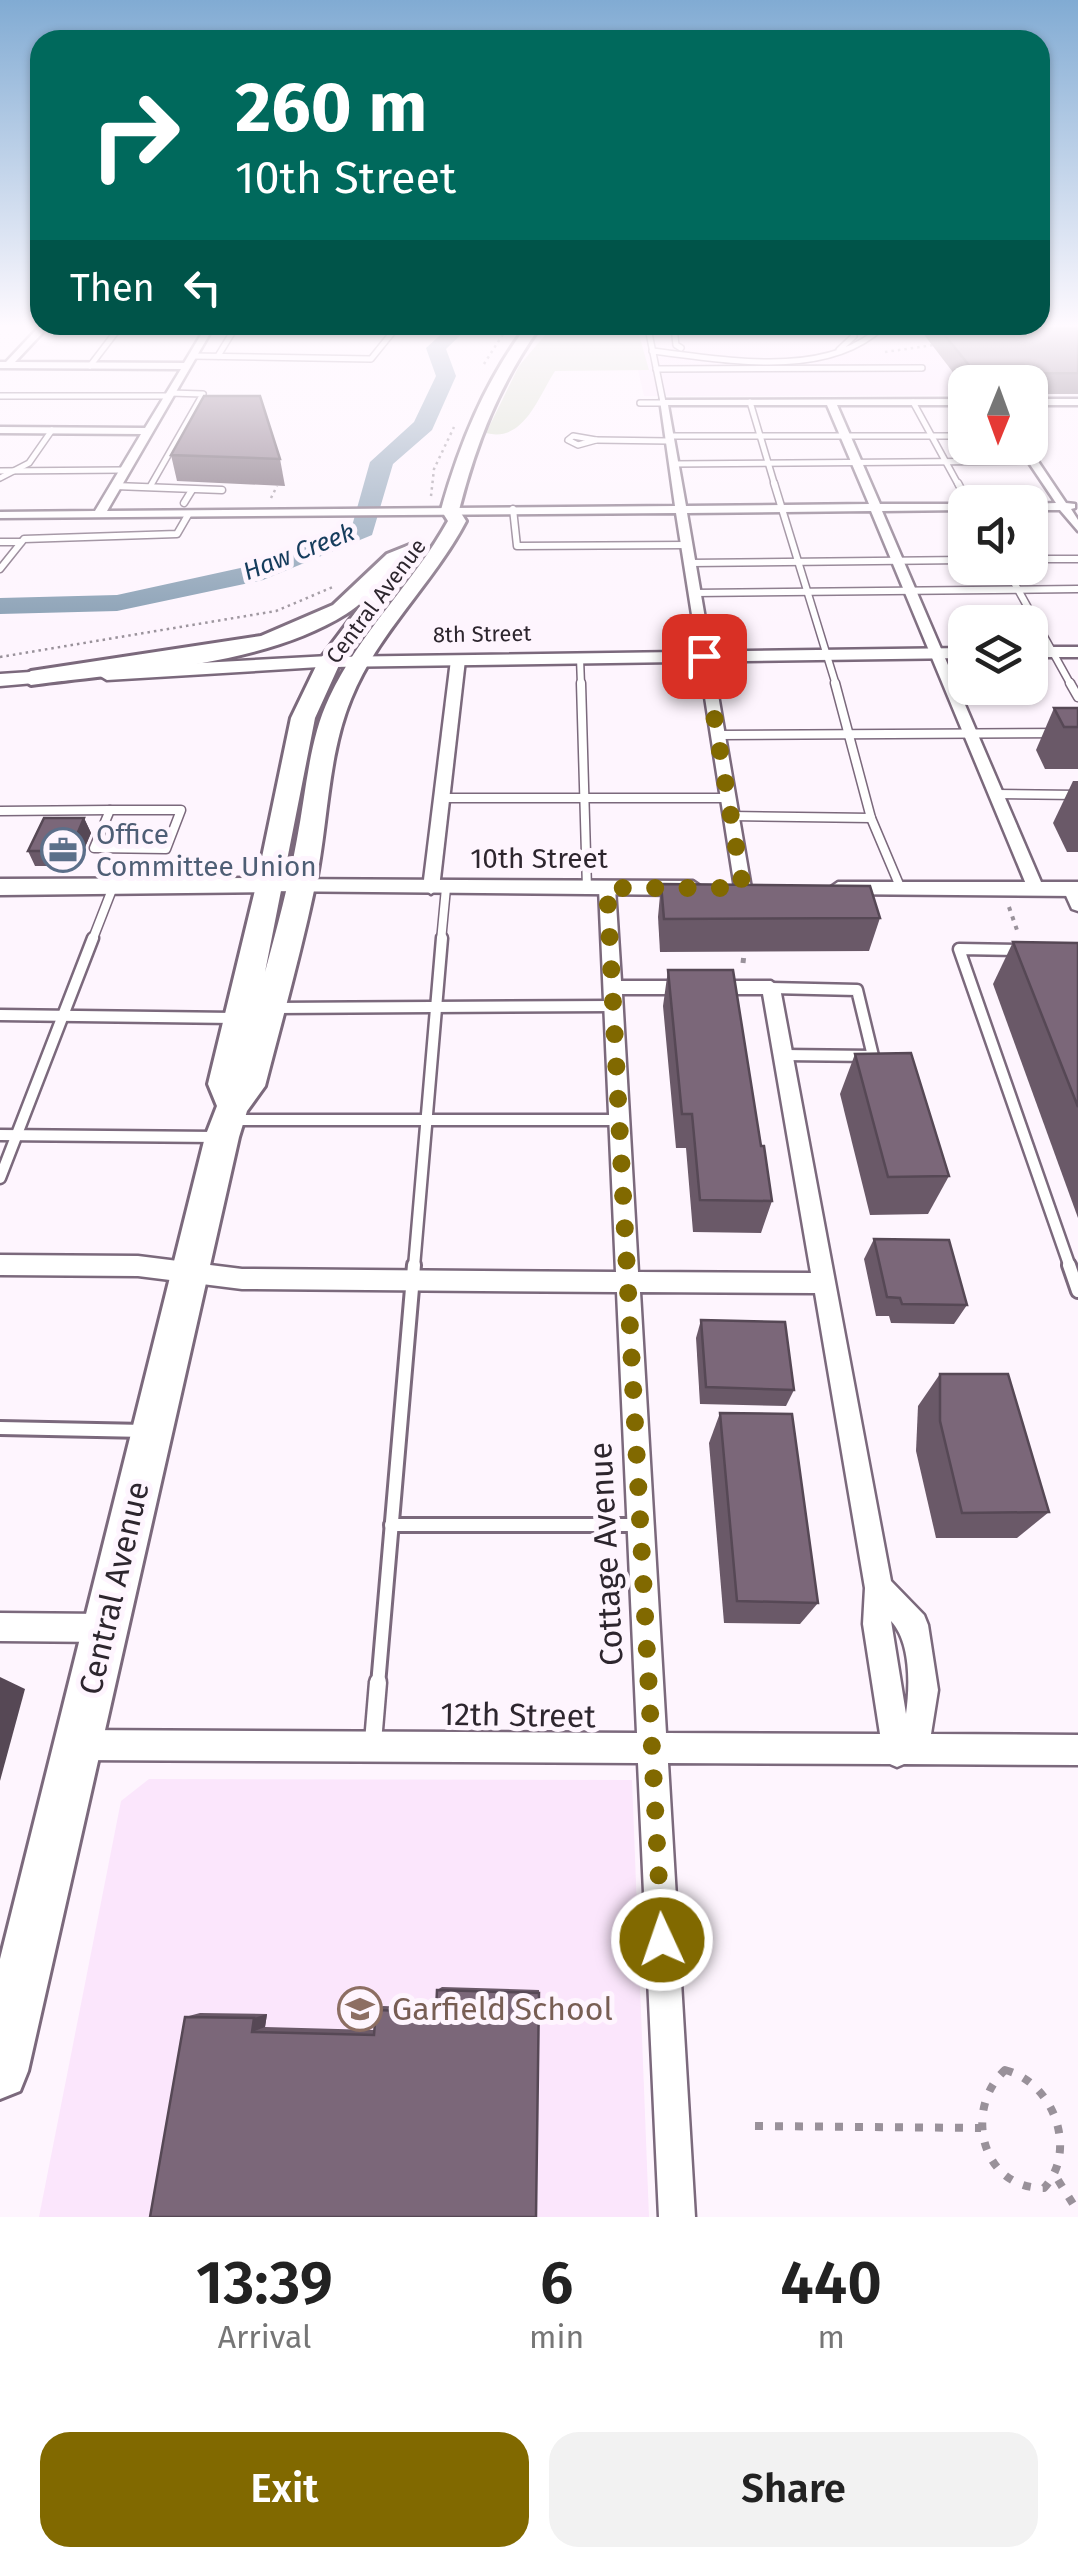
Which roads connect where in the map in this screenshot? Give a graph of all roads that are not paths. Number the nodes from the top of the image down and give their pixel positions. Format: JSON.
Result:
{"nodes":[{"id":1,"x":51,"y":431,"type":"edge"},
{"id":2,"x":146,"y":431,"type":"edge"},
{"id":3,"x":181,"y":431,"type":"edge"},
{"id":4,"x":471,"y":431,"type":"edge"},
{"id":5,"x":668,"y":431,"type":"edge"},
{"id":6,"x":759,"y":431,"type":"edge"},
{"id":7,"x":843,"y":431,"type":"edge"},
{"id":8,"x":929,"y":431,"type":"edge"},
{"id":9,"x":760,"y":436,"type":"junction"},
{"id":10,"x":845,"y":436,"type":"junction"},
{"id":11,"x":932,"y":436,"type":"junction"},
{"id":12,"x":948,"y":436,"type":"edge"},
{"id":13,"x":669,"y":439,"type":"junction"},
{"id":14,"x":596,"y":440,"type":"junction"},
{"id":15,"x":946,"y":462,"type":"junction"},
{"id":16,"x":856,"y":463,"type":"junction"},
{"id":17,"x":673,"y":464,"type":"junction"},
{"id":18,"x":768,"y":464,"type":"junction"},
{"id":19,"x":1036,"y":465,"type":"edge"},
{"id":20,"x":14,"y":470,"type":"junction"},
{"id":21,"x":124,"y":470,"type":"junction"},
{"id":22,"x":0,"y":474,"type":"edge"},
{"id":23,"x":151,"y":485,"type":"junction"},
{"id":24,"x":957,"y":485,"type":"edge"},
{"id":25,"x":115,"y":486,"type":"junction"},
{"id":26,"x":192,"y":490,"type":"junction"},
{"id":27,"x":222,"y":490,"type":"dead end"},
{"id":28,"x":948,"y":506,"type":"edge"},
{"id":29,"x":1048,"y":506,"type":"edge"},
{"id":30,"x":1064,"y":506,"type":"junction"},
{"id":31,"x":1078,"y":506,"type":"edge"},
{"id":32,"x":681,"y":508,"type":"junction"},
{"id":33,"x":783,"y":508,"type":"junction"},
{"id":34,"x":875,"y":508,"type":"junction"},
{"id":35,"x":186,"y":509,"type":"junction"},
{"id":36,"x":513,"y":509,"type":"junction"},
{"id":37,"x":450,"y":510,"type":"junction"},
{"id":38,"x":7,"y":515,"type":"edge"},
{"id":39,"x":98,"y":516,"type":"junction"},
{"id":40,"x":1078,"y":528,"type":"edge"},
{"id":41,"x":0,"y":532,"type":"edge"},
{"id":42,"x":0,"y":542,"type":"edge"},
{"id":43,"x":21,"y":542,"type":"junction"},
{"id":44,"x":687,"y":544,"type":"junction"},
{"id":45,"x":418,"y":548,"type":"junction"},
{"id":46,"x":1048,"y":559,"type":"edge"},
{"id":47,"x":1078,"y":559,"type":"edge"},
{"id":48,"x":948,"y":560,"type":"edge"},
{"id":49,"x":897,"y":561,"type":"junction"},
{"id":50,"x":796,"y":562,"type":"junction"},
{"id":51,"x":690,"y":563,"type":"junction"},
{"id":52,"x":0,"y":569,"type":"edge"},
{"id":53,"x":1016,"y":585,"type":"edge"},
{"id":54,"x":1018,"y":589,"type":"junction"},
{"id":55,"x":1078,"y":589,"type":"edge"},
{"id":56,"x":910,"y":591,"type":"junction"},
{"id":57,"x":807,"y":592,"type":"junction"},
{"id":58,"x":694,"y":593,"type":"junction"},
{"id":59,"x":1050,"y":652,"type":"junction"},
{"id":60,"x":1078,"y":652,"type":"edge"},
{"id":61,"x":936,"y":653,"type":"junction"},
{"id":62,"x":948,"y":653,"type":"edge"},
{"id":63,"x":825,"y":654,"type":"junction"},
{"id":64,"x":704,"y":656,"type":"junction"},
{"id":65,"x":580,"y":658,"type":"junction"},
{"id":66,"x":458,"y":660,"type":"junction"},
{"id":67,"x":358,"y":661,"type":"junction"},
{"id":68,"x":329,"y":662,"type":"junction"},
{"id":69,"x":31,"y":678,"type":"junction"},
{"id":70,"x":0,"y":680,"type":"edge"},
{"id":71,"x":1078,"y":697,"type":"edge"},
{"id":72,"x":970,"y":733,"type":"junction"},
{"id":73,"x":1078,"y":733,"type":"edge"},
{"id":74,"x":718,"y":736,"type":"junction"},
{"id":75,"x":851,"y":736,"type":"junction"},
{"id":76,"x":995,"y":794,"type":"junction"},
{"id":77,"x":1078,"y":795,"type":"edge"},
{"id":78,"x":584,"y":796,"type":"junction"},
{"id":79,"x":442,"y":798,"type":"junction"},
{"id":80,"x":728,"y":798,"type":"junction"},
{"id":81,"x":111,"y":810,"type":"junction"},
{"id":82,"x":0,"y":811,"type":"edge"},
{"id":83,"x":731,"y":816,"type":"junction"},
{"id":84,"x":871,"y":818,"type":"junction"},
{"id":85,"x":270,"y":886,"type":"junction"},
{"id":86,"x":302,"y":886,"type":"junction"},
{"id":87,"x":0,"y":887,"type":"edge"},
{"id":88,"x":112,"y":887,"type":"junction"},
{"id":89,"x":438,"y":888,"type":"junction"},
{"id":90,"x":597,"y":888,"type":"junction"},
{"id":91,"x":753,"y":888,"type":"joint"},
{"id":92,"x":822,"y":889,"type":"edge"},
{"id":93,"x":901,"y":889,"type":"junction"},
{"id":94,"x":1036,"y":889,"type":"junction"},
{"id":95,"x":1076,"y":895,"type":"edge"},
{"id":96,"x":1043,"y":950,"type":"edge"},
{"id":97,"x":771,"y":988,"type":"junction"},
{"id":98,"x":612,"y":996,"type":"junction"},
{"id":99,"x":437,"y":1008,"type":"junction"},
{"id":100,"x":254,"y":1013,"type":"junction"},
{"id":101,"x":62,"y":1014,"type":"junction"},
{"id":102,"x":0,"y":1015,"type":"edge"},
{"id":103,"x":784,"y":1055,"type":"junction"},
{"id":104,"x":428,"y":1120,"type":"junction"},
{"id":105,"x":618,"y":1120,"type":"junction"},
{"id":106,"x":228,"y":1121,"type":"junction"},
{"id":107,"x":0,"y":1135,"type":"edge"},
{"id":108,"x":17,"y":1135,"type":"junction"},
{"id":109,"x":0,"y":1178,"type":"edge"},
{"id":110,"x":0,"y":1265,"type":"edge"},
{"id":111,"x":189,"y":1272,"type":"junction"},
{"id":112,"x":412,"y":1280,"type":"junction"},
{"id":113,"x":627,"y":1282,"type":"junction"},
{"id":114,"x":825,"y":1283,"type":"junction"},
{"id":115,"x":1078,"y":1291,"type":"edge"},
{"id":116,"x":0,"y":1428,"type":"edge"},
{"id":117,"x":152,"y":1431,"type":"junction"},
{"id":118,"x":391,"y":1525,"type":"junction"},
{"id":119,"x":640,"y":1525,"type":"junction"},
{"id":120,"x":0,"y":1627,"type":"edge"},
{"id":121,"x":105,"y":1628,"type":"junction"},
{"id":122,"x":76,"y":1745,"type":"junction"},
{"id":123,"x":372,"y":1748,"type":"junction"},
{"id":124,"x":1078,"y":1750,"type":"edge"},
{"id":125,"x":652,"y":1751,"type":"junction"},
{"id":126,"x":906,"y":1751,"type":"junction"},
{"id":127,"x":0,"y":2071,"type":"edge"},
{"id":128,"x":677,"y":2217,"type":"edge"}],
"edges":[{"from":1,"to":20,"type":"lane"},
{"from":2,"to":21,"type":"street"},
{"from":3,"to":23,"type":"lane"},
{"from":4,"to":37,"type":"main road","name":"Central Avenue"},
{"from":5,"to":13,"type":"street"},
{"from":6,"to":9,"type":"lane"},
{"from":7,"to":10,"type":"street"},
{"from":8,"to":11,"type":"lane"},
{"from":9,"to":10,"type":"lane"},
{"from":9,"to":13,"type":"lane"},
{"from":9,"to":18,"type":"lane"},
{"from":10,"to":11,"type":"lane"},
{"from":10,"to":16,"type":"street"},
{"from":11,"to":12,"type":"lane"},
{"from":11,"to":15,"type":"lane"},
{"from":13,"to":14,"type":"lane"},
{"from":13,"to":17,"type":"street"},
{"from":14,"to":14,"type":"lane"},
{"from":15,"to":16,"type":"lane"},
{"from":15,"to":24,"type":"lane"},
{"from":16,"to":18,"type":"lane"},
{"from":16,"to":34,"type":"street"},
{"from":17,"to":18,"type":"lane"},
{"from":17,"to":32,"type":"street"},
{"from":18,"to":33,"type":"lane"},
{"from":19,"to":30,"type":"street"},
{"from":20,"to":21,"type":"lane"},
{"from":20,"to":22,"type":"lane"},
{"from":21,"to":25,"type":"street"},
{"from":23,"to":25,"type":"lane"},
{"from":23,"to":26,"type":"lane"},
{"from":25,"to":39,"type":"street"},
{"from":26,"to":27,"type":"lane"},
{"from":26,"to":35,"type":"lane"},
{"from":28,"to":34,"type":"street"},
{"from":29,"to":30,"type":"street"},
{"from":30,"to":31,"type":"street"},
{"from":30,"to":40,"type":"street"},
{"from":32,"to":33,"type":"street"},
{"from":32,"to":36,"type":"street"},
{"from":32,"to":44,"type":"street"},
{"from":33,"to":34,"type":"street"},
{"from":33,"to":50,"type":"lane"},
{"from":34,"to":49,"type":"street"},
{"from":35,"to":37,"type":"street"},
{"from":35,"to":39,"type":"street"},
{"from":35,"to":43,"type":"lane"},
{"from":36,"to":37,"type":"street"},
{"from":36,"to":44,"type":"lane"},
{"from":37,"to":45,"type":"main road","name":"Central Avenue"},
{"from":37,"to":67,"type":"main road","name":"Central Avenue"},
{"from":38,"to":39,"type":"street"},
{"from":38,"to":41,"type":"street"},
{"from":42,"to":43,"type":"lane"},
{"from":43,"to":52,"type":"lane"},
{"from":44,"to":51,"type":"street"},
{"from":45,"to":68,"type":"main road","name":"Central Avenue"},
{"from":45,"to":69,"type":"main road"},
{"from":46,"to":47,"type":"lane"},
{"from":48,"to":49,"type":"lane"},
{"from":49,"to":50,"type":"lane"},
{"from":49,"to":56,"type":"street"},
{"from":50,"to":51,"type":"lane"},
{"from":50,"to":57,"type":"lane"},
{"from":51,"to":58,"type":"street"},
{"from":53,"to":54,"type":"lane"},
{"from":54,"to":55,"type":"lane"},
{"from":54,"to":56,"type":"lane"},
{"from":54,"to":59,"type":"lane"},
{"from":56,"to":57,"type":"lane"},
{"from":56,"to":61,"type":"street"},
{"from":57,"to":58,"type":"lane"},
{"from":57,"to":63,"type":"lane"},
{"from":58,"to":64,"type":"street"},
{"from":59,"to":60,"type":"street"},
{"from":59,"to":71,"type":"lane"},
{"from":61,"to":62,"type":"street","name":"8th Street"},
{"from":61,"to":63,"type":"street","name":"8th Street"},
{"from":61,"to":72,"type":"street"},
{"from":63,"to":64,"type":"street","name":"8th Street"},
{"from":63,"to":75,"type":"lane"},
{"from":64,"to":65,"type":"street","name":"8th Street"},
{"from":64,"to":74,"type":"street"},
{"from":65,"to":66,"type":"street","name":"8th Street"},
{"from":65,"to":78,"type":"lane"},
{"from":66,"to":67,"type":"street","name":"8th Street"},
{"from":66,"to":79,"type":"street"},
{"from":67,"to":68,"type":"street","name":"8th Street"},
{"from":67,"to":86,"type":"main road","name":"Central Avenue"},
{"from":68,"to":69,"type":"main road","name":"8th Street"},
{"from":68,"to":85,"type":"main road","name":"Central Avenue"},
{"from":69,"to":70,"type":"main road","name":"8th Street"},
{"from":72,"to":73,"type":"lane"},
{"from":72,"to":75,"type":"lane"},
{"from":72,"to":76,"type":"street"},
{"from":74,"to":75,"type":"lane"},
{"from":74,"to":80,"type":"street"},
{"from":75,"to":84,"type":"lane"},
{"from":76,"to":77,"type":"lane"},
{"from":76,"to":94,"type":"street"},
{"from":78,"to":79,"type":"lane"},
{"from":78,"to":80,"type":"lane"},
{"from":78,"to":90,"type":"lane"},
{"from":79,"to":89,"type":"street"},
{"from":80,"to":83,"type":"street"},
{"from":81,"to":81,"type":"lane"},
{"from":81,"to":82,"type":"lane"},
{"from":83,"to":84,"type":"lane"},
{"from":83,"to":91,"type":"street"},
{"from":84,"to":93,"type":"lane"},
{"from":85,"to":86,"type":"street","name":"10th Street"},
{"from":85,"to":88,"type":"main road","name":"10th Street"},
{"from":85,"to":100,"type":"main road","name":"Central Avenue"},
{"from":86,"to":89,"type":"street","name":"10th Street"},
{"from":86,"to":100,"type":"main road","name":"Central Avenue"},
{"from":87,"to":88,"type":"main road","name":"10th Street"},
{"from":88,"to":101,"type":"lane"},
{"from":89,"to":90,"type":"street","name":"10th Street"},
{"from":89,"to":99,"type":"lane"},
{"from":90,"to":91,"type":"street","name":"10th Street"},
{"from":90,"to":98,"type":"street","name":"Cottage Avenue"},
{"from":92,"to":93,"type":"street"},
{"from":93,"to":94,"type":"street"},
{"from":94,"to":95,"type":"street"},
{"from":96,"to":115,"type":"lane"},
{"from":97,"to":98,"type":"street"},
{"from":97,"to":103,"type":"street"},
{"from":97,"to":103,"type":"lane"},
{"from":98,"to":99,"type":"lane"},
{"from":98,"to":105,"type":"street","name":"Cottage Avenue"},
{"from":99,"to":100,"type":"lane"},
{"from":99,"to":104,"type":"lane"},
{"from":100,"to":101,"type":"lane"},
{"from":100,"to":106,"type":"main road","name":"Central Avenue"},
{"from":101,"to":102,"type":"lane"},
{"from":101,"to":108,"type":"lane"},
{"from":103,"to":114,"type":"street"},
{"from":104,"to":105,"type":"lane"},
{"from":104,"to":106,"type":"lane"},
{"from":104,"to":112,"type":"lane"},
{"from":105,"to":113,"type":"street","name":"Cottage Avenue"},
{"from":106,"to":108,"type":"lane"},
{"from":106,"to":111,"type":"main road","name":"Central Avenue"},
{"from":107,"to":108,"type":"lane"},
{"from":108,"to":109,"type":"lane"},
{"from":110,"to":111,"type":"street"},
{"from":111,"to":112,"type":"street"},
{"from":111,"to":117,"type":"main road","name":"Central Avenue"},
{"from":112,"to":113,"type":"street"},
{"from":112,"to":118,"type":"lane"},
{"from":113,"to":114,"type":"street"},
{"from":113,"to":119,"type":"street","name":"Cottage Avenue"},
{"from":114,"to":126,"type":"street"},
{"from":116,"to":117,"type":"lane"},
{"from":117,"to":121,"type":"main road","name":"Central Avenue"},
{"from":118,"to":119,"type":"lane"},
{"from":118,"to":123,"type":"lane"},
{"from":119,"to":125,"type":"street","name":"Cottage Avenue"},
{"from":120,"to":121,"type":"street"},
{"from":121,"to":122,"type":"main road","name":"Central Avenue"},
{"from":122,"to":123,"type":"street","name":"12th Street"},
{"from":122,"to":127,"type":"main road","name":"Central Avenue"},
{"from":123,"to":125,"type":"street","name":"12th Street"},
{"from":124,"to":126,"type":"street","name":"12th Street"},
{"from":125,"to":126,"type":"street","name":"12th Street"},
{"from":125,"to":128,"type":"street","name":"Cottage Avenue"}]}
